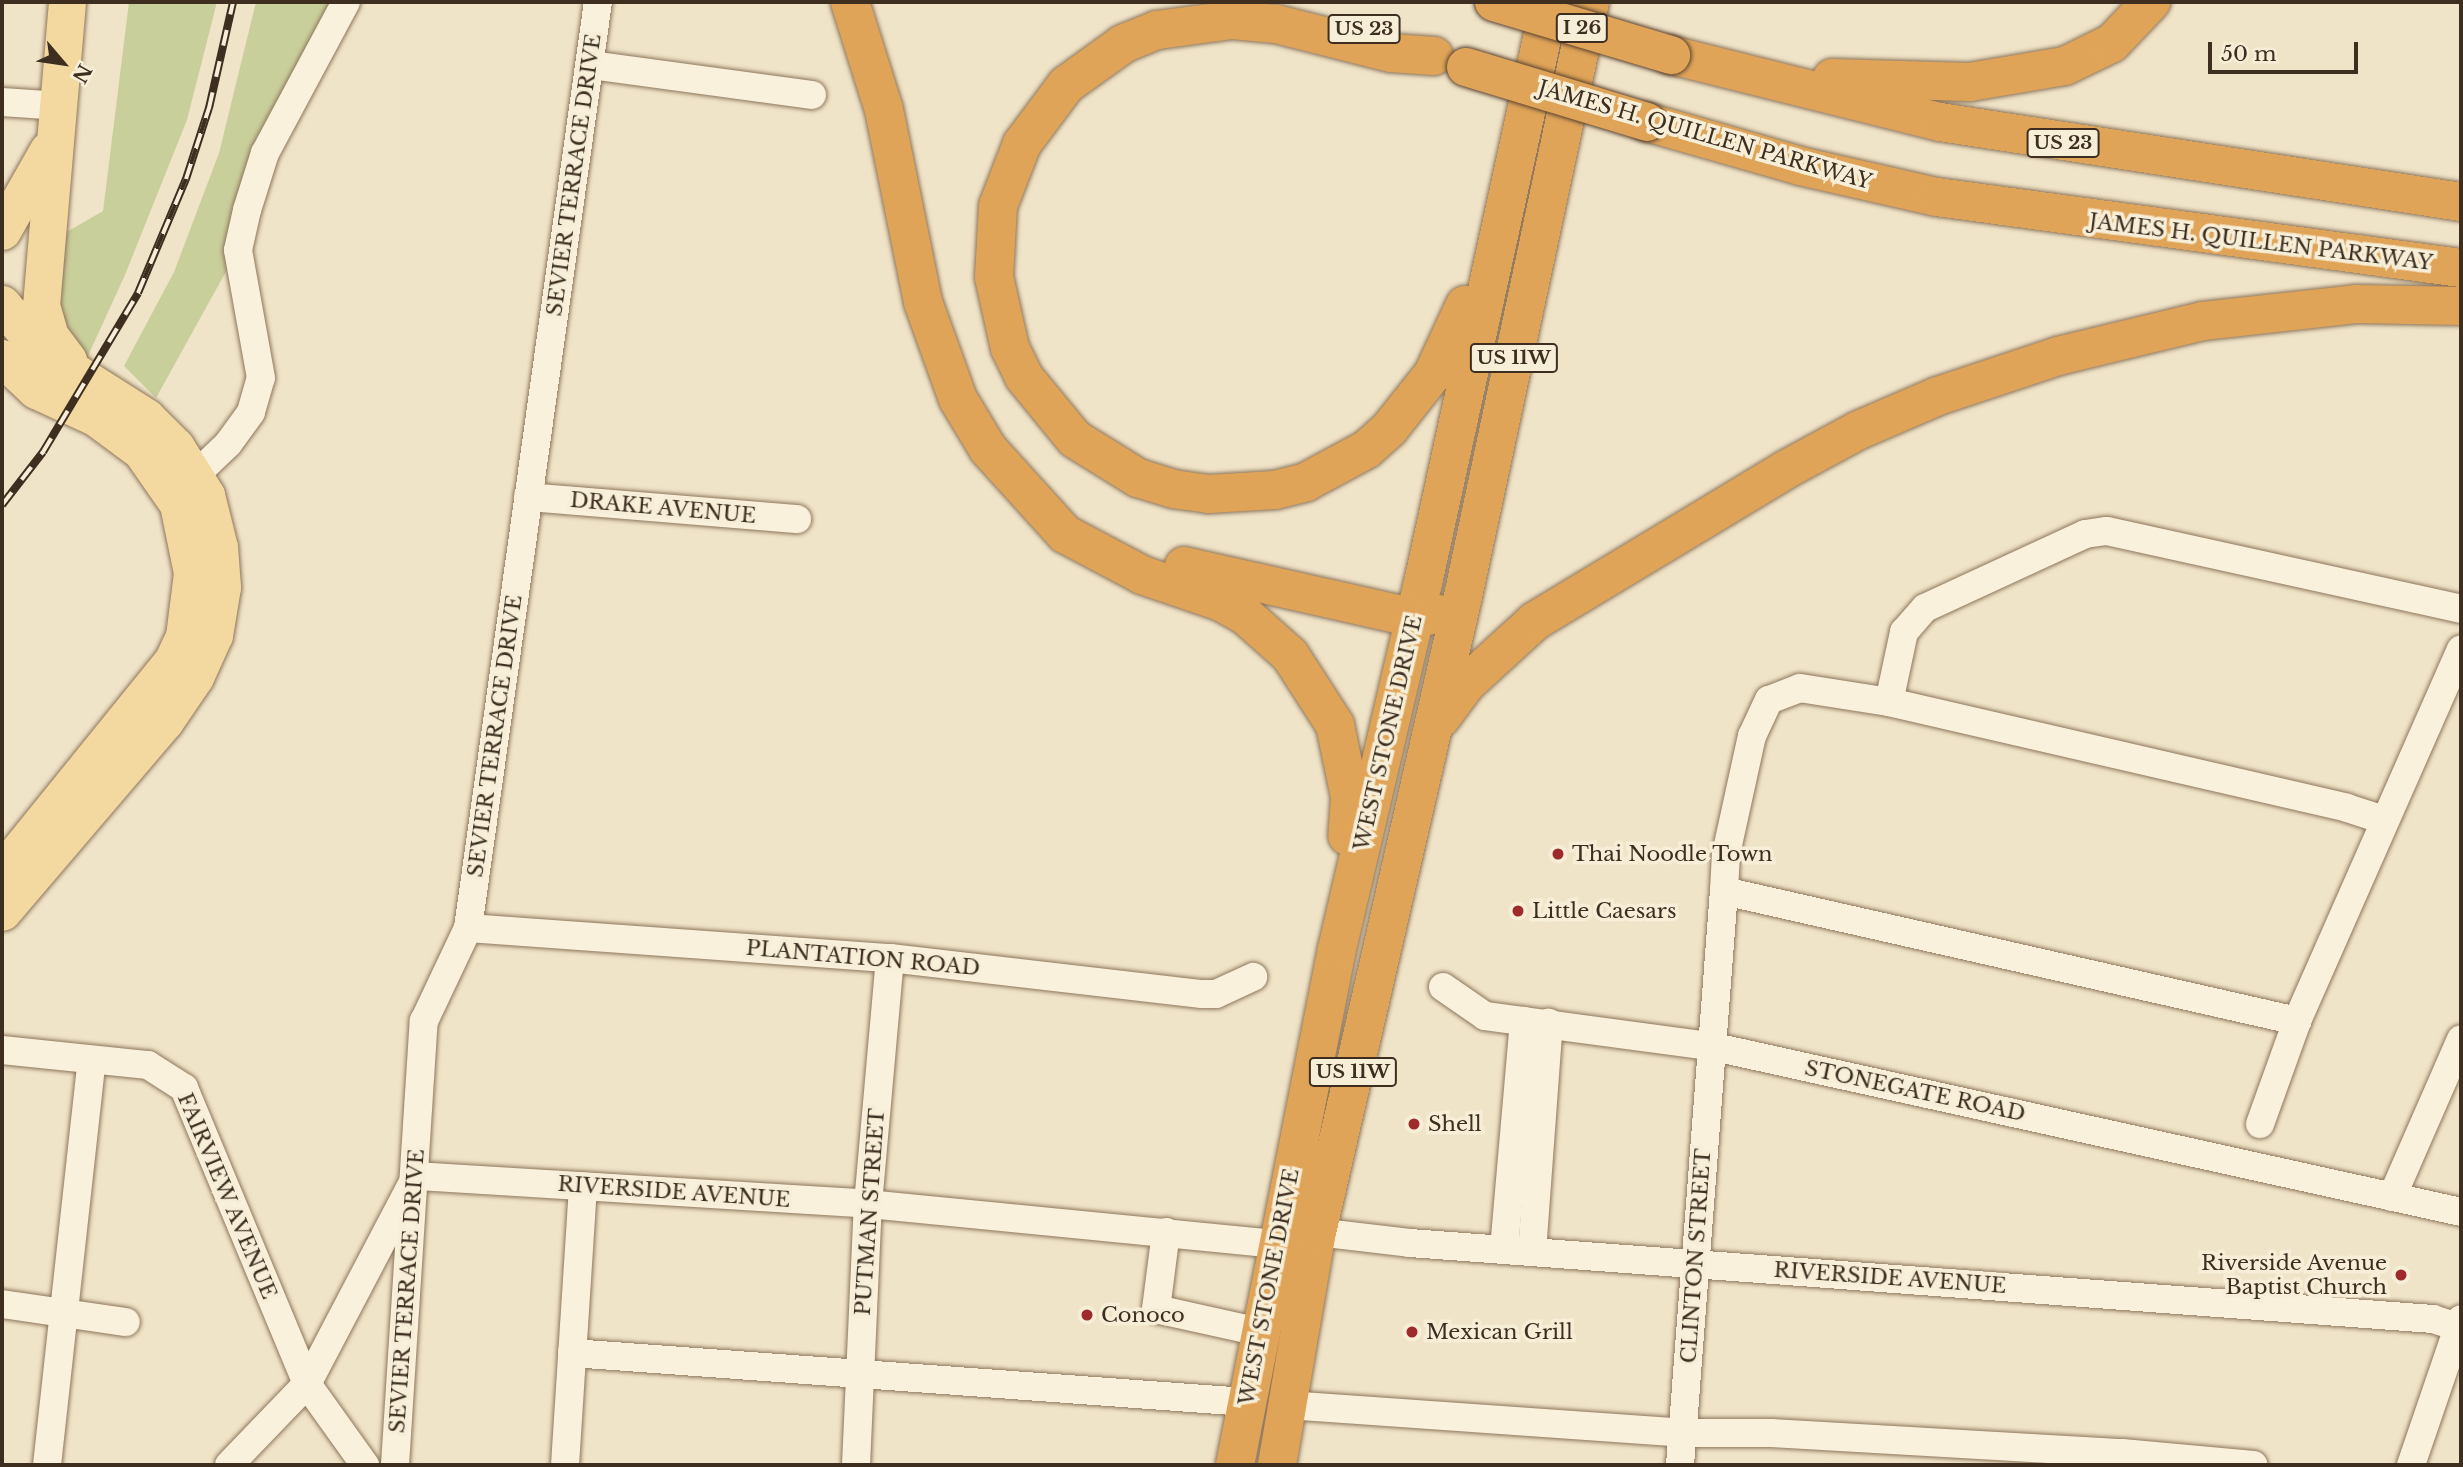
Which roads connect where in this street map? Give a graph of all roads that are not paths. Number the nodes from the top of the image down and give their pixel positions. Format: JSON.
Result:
{"nodes":[{"id":1,"x":66,"y":2,"type":"edge"},
{"id":2,"x":346,"y":2,"type":"edge"},
{"id":3,"x":598,"y":2,"type":"edge"},
{"id":4,"x":850,"y":2,"type":"edge"},
{"id":5,"x":1294,"y":2,"type":"edge"},
{"id":6,"x":1494,"y":2,"type":"edge"},
{"id":7,"x":1550,"y":2,"type":"edge"},
{"id":8,"x":1590,"y":2,"type":"edge"},
{"id":9,"x":1614,"y":2,"type":"edge"},
{"id":10,"x":2151,"y":2,"type":"edge"},
{"id":11,"x":1671,"y":55,"type":"junction"},
{"id":12,"x":1450,"y":61,"type":"junction"},
{"id":13,"x":592,"y":65,"type":"junction"},
{"id":14,"x":812,"y":95,"type":"dead end"},
{"id":15,"x":2,"y":102,"type":"edge"},
{"id":16,"x":1566,"y":116,"type":"junction"},
{"id":17,"x":55,"y":119,"type":"junction"},
{"id":18,"x":1520,"y":137,"type":"junction"},
{"id":19,"x":2,"y":185,"type":"edge"},
{"id":20,"x":2461,"y":202,"type":"edge"},
{"id":21,"x":2,"y":231,"type":"edge"},
{"id":22,"x":2461,"y":268,"type":"edge"},
{"id":23,"x":2,"y":304,"type":"edge"},
{"id":24,"x":2461,"y":306,"type":"edge"},
{"id":25,"x":2,"y":358,"type":"edge"},
{"id":26,"x":75,"y":369,"type":"junction"},
{"id":27,"x":19,"y":385,"type":"edge"},
{"id":28,"x":185,"y":486,"type":"junction"},
{"id":29,"x":1024,"y":493,"type":"junction"},
{"id":30,"x":528,"y":497,"type":"junction"},
{"id":31,"x":797,"y":519,"type":"dead end"},
{"id":32,"x":1462,"y":601,"type":"junction"},
{"id":33,"x":2461,"y":609,"type":"edge"},
{"id":34,"x":1415,"y":618,"type":"junction"},
{"id":35,"x":2461,"y":650,"type":"edge"},
{"id":36,"x":1889,"y":702,"type":"junction"},
{"id":37,"x":1434,"y":728,"type":"junction"},
{"id":38,"x":2383,"y":820,"type":"junction"},
{"id":39,"x":2,"y":870,"type":"edge"},
{"id":40,"x":1724,"y":891,"type":"junction"},
{"id":41,"x":2,"y":912,"type":"edge"},
{"id":42,"x":468,"y":928,"type":"junction"},
{"id":43,"x":1337,"y":949,"type":"junction"},
{"id":44,"x":890,"y":958,"type":"junction"},
{"id":45,"x":1253,"y":977,"type":"dead end"},
{"id":46,"x":1443,"y":987,"type":"dead end"},
{"id":47,"x":1329,"y":995,"type":"junction"},
{"id":48,"x":2297,"y":1021,"type":"junction"},
{"id":49,"x":1537,"y":1022,"type":"junction"},
{"id":50,"x":2461,"y":1039,"type":"edge"},
{"id":51,"x":1710,"y":1046,"type":"junction"},
{"id":52,"x":2,"y":1050,"type":"edge"},
{"id":53,"x":92,"y":1059,"type":"junction"},
{"id":54,"x":2260,"y":1124,"type":"dead end"},
{"id":55,"x":416,"y":1176,"type":"junction"},
{"id":56,"x":583,"y":1186,"type":"junction"},
{"id":57,"x":2392,"y":1197,"type":"junction"},
{"id":58,"x":868,"y":1204,"type":"junction"},
{"id":59,"x":2461,"y":1212,"type":"edge"},
{"id":60,"x":1317,"y":1232,"type":"junction"},
{"id":61,"x":1166,"y":1233,"type":"junction"},
{"id":62,"x":1276,"y":1244,"type":"junction"},
{"id":63,"x":1504,"y":1249,"type":"junction"},
{"id":64,"x":1532,"y":1252,"type":"junction"},
{"id":65,"x":1698,"y":1263,"type":"junction"},
{"id":66,"x":2,"y":1304,"type":"edge"},
{"id":67,"x":64,"y":1314,"type":"junction"},
{"id":68,"x":126,"y":1322,"type":"dead end"},
{"id":69,"x":2460,"y":1324,"type":"edge"},
{"id":70,"x":1260,"y":1332,"type":"junction"},
{"id":71,"x":572,"y":1353,"type":"junction"},
{"id":72,"x":860,"y":1376,"type":"junction"},
{"id":73,"x":307,"y":1384,"type":"junction"},
{"id":74,"x":1246,"y":1402,"type":"junction"},
{"id":75,"x":1287,"y":1405,"type":"junction"},
{"id":76,"x":1683,"y":1433,"type":"junction"},
{"id":77,"x":47,"y":1465,"type":"edge"},
{"id":78,"x":229,"y":1465,"type":"edge"},
{"id":79,"x":365,"y":1465,"type":"edge"},
{"id":80,"x":395,"y":1465,"type":"edge"},
{"id":81,"x":565,"y":1465,"type":"edge"},
{"id":82,"x":856,"y":1465,"type":"edge"},
{"id":83,"x":1235,"y":1465,"type":"edge"},
{"id":84,"x":1276,"y":1465,"type":"edge"},
{"id":85,"x":1680,"y":1465,"type":"edge"},
{"id":86,"x":2253,"y":1465,"type":"edge"},
{"id":87,"x":2411,"y":1465,"type":"edge"}],
"edges":[{"from":1,"to":17,"type":"main road"},
{"from":2,"to":28,"type":"street"},
{"from":3,"to":13,"type":"street","name":"SEVIER TERRACE DRIVE"},
{"from":4,"to":29,"type":"highway"},
{"from":5,"to":12,"type":"highway","name":"JAMES H. QUILLEN PARKWAY","number":"US 23"},
{"from":6,"to":11,"type":"highway","number":"I 26","bridge":true},
{"from":7,"to":18,"type":"highway","name":"WEST STONE DRIVE","number":"US 11W"},
{"from":8,"to":16,"type":"highway","name":"WEST STONE DRIVE","number":"US 11W"},
{"from":9,"to":16,"type":"highway"},
{"from":10,"to":11,"type":"highway"},
{"from":11,"to":20,"type":"highway","number":"US 23"},
{"from":12,"to":18,"type":"highway"},
{"from":12,"to":22,"type":"highway","name":"JAMES H. QUILLEN PARKWAY","number":"US 23","bridge":true},
{"from":13,"to":14,"type":"street"},
{"from":13,"to":30,"type":"street","name":"SEVIER TERRACE DRIVE"},
{"from":15,"to":17,"type":"street"},
{"from":16,"to":32,"type":"highway","name":"WEST STONE DRIVE","number":"US 11W"},
{"from":17,"to":19,"type":"main road"},
{"from":17,"to":21,"type":"main road"},
{"from":17,"to":26,"type":"main road"},
{"from":18,"to":34,"type":"highway","name":"WEST STONE DRIVE","number":"US 11W"},
{"from":23,"to":26,"type":"main road"},
{"from":24,"to":37,"type":"highway"},
{"from":25,"to":27,"type":"main road"},
{"from":26,"to":28,"type":"main road"},
{"from":27,"to":28,"type":"main road"},
{"from":28,"to":39,"type":"main road"},
{"from":28,"to":41,"type":"main road"},
{"from":29,"to":34,"type":"highway"},
{"from":29,"to":43,"type":"highway"},
{"from":30,"to":31,"type":"street","name":"DRAKE AVENUE"},
{"from":30,"to":42,"type":"street","name":"SEVIER TERRACE DRIVE"},
{"from":32,"to":34,"type":"highway"},
{"from":32,"to":37,"type":"highway","name":"WEST STONE DRIVE","number":"US 11W"},
{"from":33,"to":36,"type":"street"},
{"from":34,"to":43,"type":"highway","name":"WEST STONE DRIVE","number":"US 11W"},
{"from":35,"to":38,"type":"street"},
{"from":36,"to":38,"type":"street","name":"CLINTON STREET"},
{"from":36,"to":40,"type":"street","name":"CLINTON STREET"},
{"from":37,"to":60,"type":"highway","name":"WEST STONE DRIVE","number":"US 11W"},
{"from":38,"to":48,"type":"street"},
{"from":40,"to":48,"type":"street"},
{"from":40,"to":51,"type":"street","name":"CLINTON STREET"},
{"from":42,"to":44,"type":"street","name":"PLANTATION ROAD"},
{"from":42,"to":55,"type":"street","name":"SEVIER TERRACE DRIVE"},
{"from":43,"to":47,"type":"highway","name":"WEST STONE DRIVE","number":"US 11W"},
{"from":44,"to":45,"type":"street","name":"PLANTATION ROAD"},
{"from":44,"to":58,"type":"street","name":"PUTMAN STREET"},
{"from":46,"to":49,"type":"street","name":"STONEGATE ROAD"},
{"from":47,"to":60,"type":"highway"},
{"from":47,"to":62,"type":"highway","name":"WEST STONE DRIVE","number":"US 11W"},
{"from":48,"to":54,"type":"street"},
{"from":49,"to":51,"type":"street","name":"STONEGATE ROAD"},
{"from":49,"to":63,"type":"street"},
{"from":49,"to":64,"type":"street"},
{"from":50,"to":57,"type":"street"},
{"from":51,"to":57,"type":"street","name":"STONEGATE ROAD"},
{"from":51,"to":65,"type":"street","name":"CLINTON STREET"},
{"from":52,"to":53,"type":"street","name":"FAIRVIEW AVENUE"},
{"from":53,"to":67,"type":"street"},
{"from":53,"to":73,"type":"street","name":"FAIRVIEW AVENUE"},
{"from":55,"to":56,"type":"street","name":"RIVERSIDE AVENUE"},
{"from":55,"to":73,"type":"street"},
{"from":55,"to":80,"type":"street","name":"SEVIER TERRACE DRIVE"},
{"from":56,"to":58,"type":"street","name":"RIVERSIDE AVENUE"},
{"from":56,"to":71,"type":"street"},
{"from":57,"to":59,"type":"street","name":"STONEGATE ROAD"},
{"from":58,"to":61,"type":"street","name":"RIVERSIDE AVENUE"},
{"from":58,"to":72,"type":"street","name":"PUTMAN STREET"},
{"from":60,"to":63,"type":"street","name":"RIVERSIDE AVENUE"},
{"from":60,"to":75,"type":"highway","name":"WEST STONE DRIVE","number":"US 11W"},
{"from":61,"to":62,"type":"street","name":"RIVERSIDE AVENUE"},
{"from":61,"to":70,"type":"street"},
{"from":62,"to":70,"type":"highway","name":"WEST STONE DRIVE","number":"US 11W"},
{"from":62,"to":75,"type":"highway"},
{"from":63,"to":64,"type":"street","name":"RIVERSIDE AVENUE"},
{"from":64,"to":65,"type":"street","name":"RIVERSIDE AVENUE"},
{"from":65,"to":69,"type":"street","name":"RIVERSIDE AVENUE"},
{"from":65,"to":76,"type":"street","name":"CLINTON STREET"},
{"from":66,"to":67,"type":"street"},
{"from":67,"to":68,"type":"street"},
{"from":67,"to":77,"type":"street"},
{"from":69,"to":87,"type":"street"},
{"from":70,"to":74,"type":"highway","name":"WEST STONE DRIVE","number":"US 11W"},
{"from":71,"to":72,"type":"street"},
{"from":71,"to":81,"type":"street"},
{"from":72,"to":74,"type":"street"},
{"from":72,"to":82,"type":"street","name":"PUTMAN STREET"},
{"from":73,"to":78,"type":"street"},
{"from":73,"to":79,"type":"street","name":"FAIRVIEW AVENUE"},
{"from":74,"to":83,"type":"highway","name":"WEST STONE DRIVE","number":"US 11W"},
{"from":75,"to":76,"type":"street"},
{"from":75,"to":84,"type":"highway","name":"WEST STONE DRIVE","number":"US 11W"},
{"from":76,"to":85,"type":"street","name":"CLINTON STREET"},
{"from":76,"to":86,"type":"street"}]}
